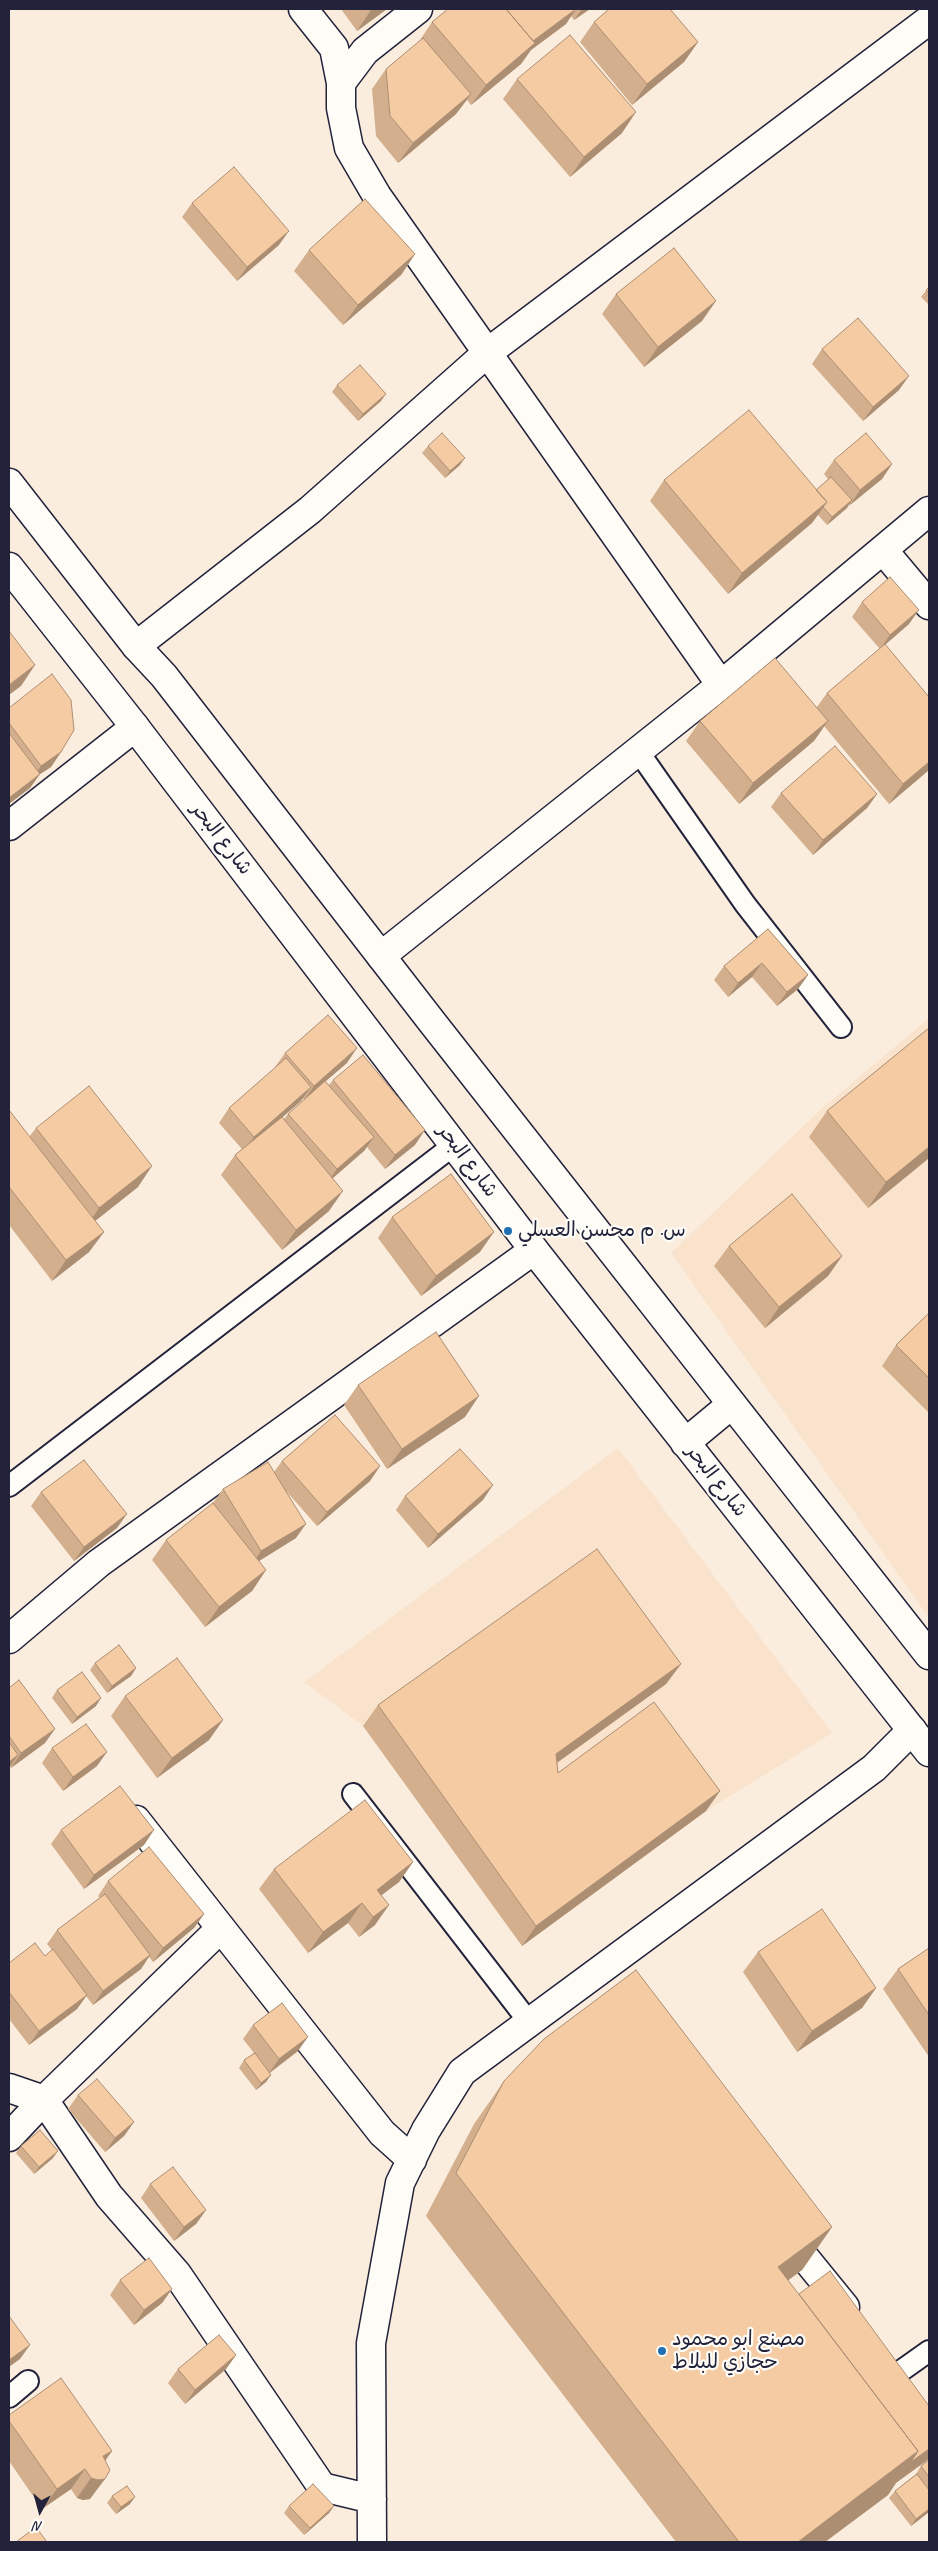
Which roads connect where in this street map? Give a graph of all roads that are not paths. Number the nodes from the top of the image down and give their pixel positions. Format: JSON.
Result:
{"nodes":[{"id":1,"x":303,"y":9,"type":"edge"},
{"id":2,"x":418,"y":9,"type":"edge"},
{"id":3,"x":929,"y":20,"type":"edge"},
{"id":4,"x":341,"y":83,"type":"junction"},
{"id":5,"x":487,"y":353,"type":"junction"},
{"id":6,"x":9,"y":483,"type":"edge"},
{"id":7,"x":929,"y":511,"type":"edge"},
{"id":8,"x":883,"y":550,"type":"junction"},
{"id":9,"x":9,"y":567,"type":"edge"},
{"id":10,"x":929,"y":606,"type":"edge"},
{"id":11,"x":136,"y":646,"type":"junction"},
{"id":12,"x":721,"y":685,"type":"junction"},
{"id":13,"x":135,"y":727,"type":"junction"},
{"id":14,"x":638,"y":751,"type":"junction"},
{"id":15,"x":9,"y":826,"type":"edge"},
{"id":16,"x":381,"y":956,"type":"junction"},
{"id":17,"x":841,"y":1027,"type":"dead end"},
{"id":18,"x":454,"y":1145,"type":"junction"},
{"id":19,"x":534,"y":1250,"type":"junction"},
{"id":20,"x":732,"y":1404,"type":"junction"},
{"id":21,"x":686,"y":1443,"type":"junction"},
{"id":22,"x":9,"y":1486,"type":"edge"},
{"id":23,"x":9,"y":1640,"type":"edge"},
{"id":24,"x":929,"y":1655,"type":"edge"},
{"id":25,"x":912,"y":1730,"type":"junction"},
{"id":26,"x":929,"y":1752,"type":"edge"},
{"id":27,"x":353,"y":1794,"type":"dead end"},
{"id":28,"x":136,"y":1820,"type":"edge"},
{"id":29,"x":221,"y":1928,"type":"junction"},
{"id":30,"x":604,"y":1967,"type":"junction"},
{"id":31,"x":620,"y":1991,"type":"edge"},
{"id":32,"x":529,"y":2022,"type":"junction"},
{"id":33,"x":9,"y":2088,"type":"edge"},
{"id":34,"x":44,"y":2100,"type":"junction"},
{"id":35,"x":9,"y":2137,"type":"edge"},
{"id":36,"x":412,"y":2160,"type":"junction"},
{"id":37,"x":767,"y":2208,"type":"edge"},
{"id":38,"x":862,"y":2328,"type":"edge"},
{"id":39,"x":929,"y":2350,"type":"edge"},
{"id":40,"x":880,"y":2351,"type":"edge"},
{"id":41,"x":28,"y":2381,"type":"dead end"},
{"id":42,"x":906,"y":2383,"type":"joint"},
{"id":43,"x":9,"y":2397,"type":"edge"},
{"id":44,"x":372,"y":2499,"type":"junction"},
{"id":45,"x":372,"y":2542,"type":"edge"}],
"edges":[{"from":1,"to":4,"type":"street"},
{"from":2,"to":4,"type":"street"},
{"from":3,"to":5,"type":"street"},
{"from":4,"to":5,"type":"street"},
{"from":5,"to":11,"type":"street"},
{"from":5,"to":12,"type":"street"},
{"from":6,"to":11,"type":"street"},
{"from":7,"to":8,"type":"street"},
{"from":8,"to":10,"type":"street"},
{"from":8,"to":12,"type":"street"},
{"from":9,"to":13,"type":"street","name":"شارع البحر"},
{"from":11,"to":16,"type":"street"},
{"from":12,"to":14,"type":"street"},
{"from":13,"to":15,"type":"street"},
{"from":13,"to":18,"type":"street","name":"شارع البحر"},
{"from":14,"to":16,"type":"street"},
{"from":14,"to":17,"type":"lane"},
{"from":16,"to":20,"type":"street"},
{"from":18,"to":19,"type":"street","name":"شارع البحر"},
{"from":18,"to":22,"type":"lane"},
{"from":19,"to":21,"type":"street","name":"شارع البحر"},
{"from":19,"to":23,"type":"street"},
{"from":20,"to":21,"type":"street"},
{"from":20,"to":24,"type":"street"},
{"from":21,"to":25,"type":"street","name":"شارع البحر"},
{"from":25,"to":26,"type":"street","name":"شارع البحر"},
{"from":25,"to":30,"type":"street"},
{"from":27,"to":32,"type":"lane"},
{"from":28,"to":29,"type":"street"},
{"from":29,"to":34,"type":"street"},
{"from":29,"to":36,"type":"street"},
{"from":30,"to":31,"type":"street"},
{"from":30,"to":32,"type":"street"},
{"from":32,"to":36,"type":"street"},
{"from":33,"to":34,"type":"street"},
{"from":34,"to":35,"type":"street"},
{"from":34,"to":44,"type":"street"},
{"from":36,"to":44,"type":"street"},
{"from":37,"to":38,"type":"street"},
{"from":39,"to":42,"type":"lane"},
{"from":40,"to":42,"type":"street"},
{"from":41,"to":43,"type":"lane"},
{"from":44,"to":45,"type":"street"}]}
